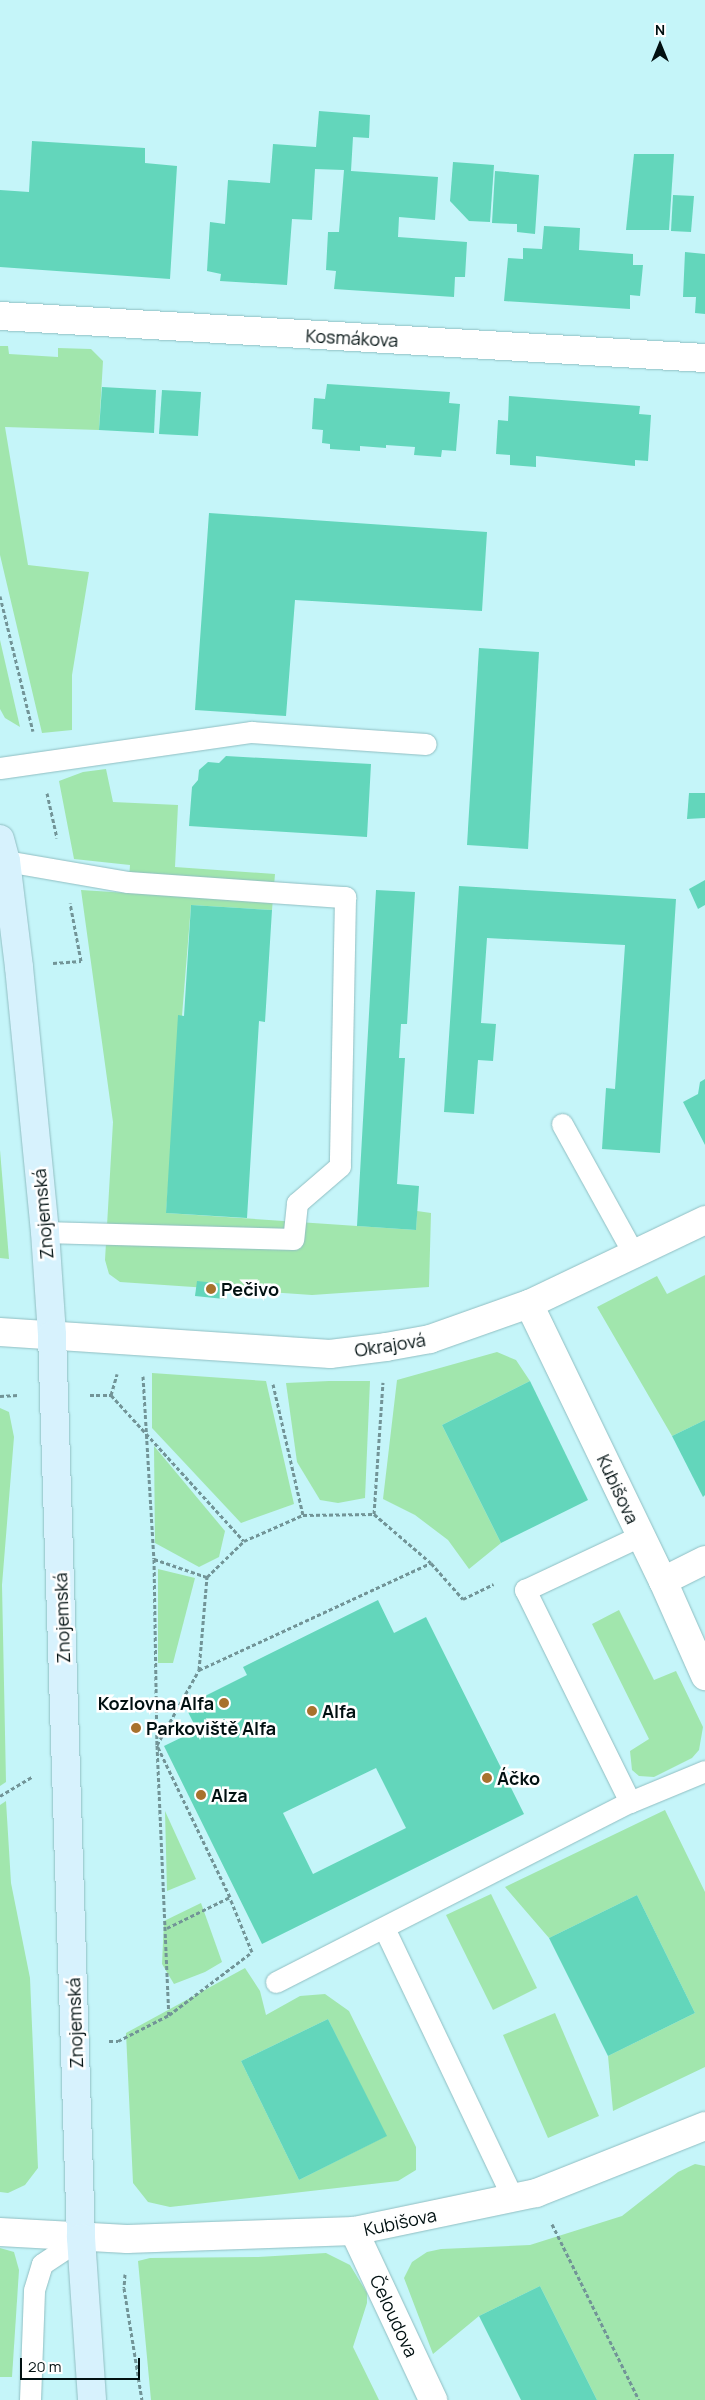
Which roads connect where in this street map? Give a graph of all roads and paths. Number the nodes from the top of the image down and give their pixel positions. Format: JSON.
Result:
{"nodes":[{"id":1,"x":0,"y":316,"type":"edge"},
{"id":2,"x":705,"y":358,"type":"edge"},
{"id":3,"x":426,"y":744,"type":"dead end"},
{"id":4,"x":0,"y":768,"type":"edge"},
{"id":5,"x":2,"y":854,"type":"edge"},
{"id":6,"x":562,"y":1124,"type":"dead end"},
{"id":7,"x":705,"y":1220,"type":"edge"},
{"id":8,"x":45,"y":1232,"type":"junction"},
{"id":9,"x":635,"y":1256,"type":"junction"},
{"id":10,"x":529,"y":1304,"type":"junction"},
{"id":11,"x":0,"y":1332,"type":"edge"},
{"id":12,"x":52,"y":1335,"type":"junction"},
{"id":13,"x":386,"y":1347,"type":"junction"},
{"id":14,"x":266,"y":1349,"type":"junction"},
{"id":15,"x":142,"y":1367,"type":"dead end"},
{"id":16,"x":111,"y":1395,"type":"dead end"},
{"id":17,"x":149,"y":1434,"type":"junction"},
{"id":18,"x":374,"y":1514,"type":"junction"},
{"id":19,"x":303,"y":1515,"type":"junction"},
{"id":20,"x":640,"y":1536,"type":"junction"},
{"id":21,"x":244,"y":1541,"type":"junction"},
{"id":22,"x":154,"y":1559,"type":"junction"},
{"id":23,"x":705,"y":1560,"type":"edge"},
{"id":24,"x":431,"y":1564,"type":"junction"},
{"id":25,"x":207,"y":1577,"type":"junction"},
{"id":26,"x":663,"y":1581,"type":"junction"},
{"id":27,"x":498,"y":1583,"type":"dead end"},
{"id":28,"x":199,"y":1670,"type":"junction"},
{"id":29,"x":705,"y":1676,"type":"edge"},
{"id":30,"x":157,"y":1745,"type":"junction"},
{"id":31,"x":705,"y":1771,"type":"edge"},
{"id":32,"x":630,"y":1802,"type":"junction"},
{"id":33,"x":230,"y":1897,"type":"junction"},
{"id":34,"x":167,"y":1928,"type":"junction"},
{"id":35,"x":384,"y":1928,"type":"junction"},
{"id":36,"x":276,"y":1982,"type":"dead end"},
{"id":37,"x":169,"y":2014,"type":"junction"},
{"id":38,"x":76,"y":2045,"type":"junction"},
{"id":39,"x":705,"y":2126,"type":"edge"},
{"id":40,"x":524,"y":2196,"type":"junction"},
{"id":41,"x":354,"y":2231,"type":"junction"},
{"id":42,"x":0,"y":2232,"type":"edge"},
{"id":43,"x":81,"y":2238,"type":"junction"},
{"id":44,"x":127,"y":2239,"type":"junction"},
{"id":45,"x":30,"y":2392,"type":"edge"},
{"id":46,"x":14,"y":2400,"type":"edge"},
{"id":47,"x":92,"y":2400,"type":"edge"},
{"id":48,"x":142,"y":2400,"type":"edge"},
{"id":49,"x":433,"y":2400,"type":"edge"},
{"id":50,"x":639,"y":2400,"type":"edge"}],
"edges":[{"from":1,"to":2,"type":"street","name":"Kosmákova"},
{"from":3,"to":4,"type":"lane"},
{"from":5,"to":8,"type":"street","name":"Znojemská"},
{"from":5,"to":8,"type":"lane"},
{"from":6,"to":9,"type":"lane"},
{"from":7,"to":9,"type":"street","name":"Okrajová"},
{"from":8,"to":12,"type":"street","name":"Znojemská"},
{"from":9,"to":10,"type":"street","name":"Okrajová"},
{"from":10,"to":13,"type":"street","name":"Okrajová"},
{"from":10,"to":20,"type":"street","name":"Kubišova"},
{"from":11,"to":12,"type":"street","name":"Okrajová"},
{"from":12,"to":14,"type":"street","name":"Okrajová"},
{"from":12,"to":38,"type":"street","name":"Znojemská"},
{"from":13,"to":14,"type":"street","name":"Okrajová"},
{"from":13,"to":18,"type":"path"},
{"from":14,"to":19,"type":"path"},
{"from":15,"to":17,"type":"path"},
{"from":16,"to":17,"type":"path"},
{"from":17,"to":21,"type":"path"},
{"from":17,"to":22,"type":"path"},
{"from":18,"to":19,"type":"path"},
{"from":18,"to":24,"type":"path"},
{"from":19,"to":21,"type":"path"},
{"from":20,"to":26,"type":"street","name":"Kubišova"},
{"from":20,"to":32,"type":"lane"},
{"from":21,"to":25,"type":"path"},
{"from":22,"to":25,"type":"path"},
{"from":22,"to":30,"type":"path"},
{"from":23,"to":26,"type":"street"},
{"from":24,"to":27,"type":"path"},
{"from":24,"to":28,"type":"path"},
{"from":25,"to":28,"type":"path"},
{"from":26,"to":29,"type":"street","name":"Kubišova"},
{"from":28,"to":30,"type":"path"},
{"from":30,"to":33,"type":"path"},
{"from":30,"to":34,"type":"path"},
{"from":31,"to":32,"type":"lane"},
{"from":32,"to":35,"type":"lane"},
{"from":33,"to":34,"type":"path"},
{"from":33,"to":37,"type":"path"},
{"from":34,"to":37,"type":"path"},
{"from":35,"to":36,"type":"lane"},
{"from":35,"to":40,"type":"lane"},
{"from":37,"to":38,"type":"path"},
{"from":38,"to":43,"type":"street","name":"Znojemská"},
{"from":39,"to":40,"type":"street","name":"Kubišova"},
{"from":40,"to":41,"type":"street","name":"Kubišova"},
{"from":40,"to":50,"type":"path"},
{"from":41,"to":44,"type":"street","name":"Kubišova"},
{"from":41,"to":49,"type":"street","name":"Čeloudova"},
{"from":42,"to":43,"type":"street","name":"Kubišova"},
{"from":43,"to":44,"type":"street","name":"Kubišova"},
{"from":43,"to":45,"type":"lane"},
{"from":43,"to":47,"type":"street","name":"Znojemská"},
{"from":44,"to":48,"type":"path"},
{"from":45,"to":46,"type":"lane"}]}
